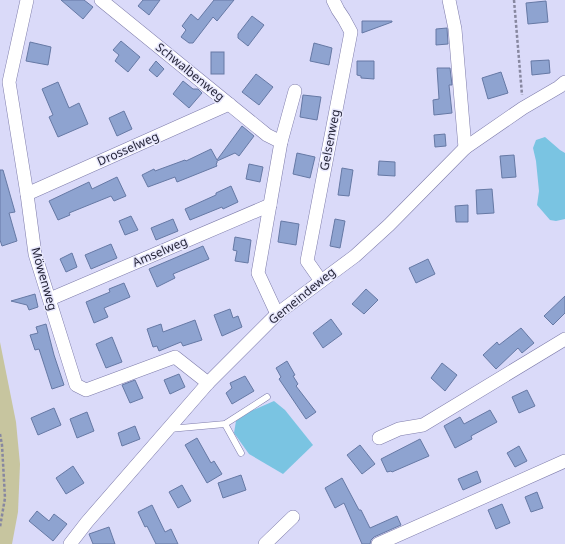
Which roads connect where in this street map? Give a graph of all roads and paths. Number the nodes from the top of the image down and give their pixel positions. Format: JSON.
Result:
{"nodes":[{"id":1,"x":27,"y":0,"type":"edge"},
{"id":2,"x":101,"y":0,"type":"edge"},
{"id":3,"x":333,"y":0,"type":"edge"},
{"id":4,"x":449,"y":0,"type":"edge"},
{"id":5,"x":514,"y":0,"type":"edge"},
{"id":6,"x":565,"y":82,"type":"edge"},
{"id":7,"x":295,"y":91,"type":"dead end"},
{"id":8,"x":229,"y":104,"type":"junction"},
{"id":9,"x":523,"y":108,"type":"junction"},
{"id":10,"x":281,"y":142,"type":"junction"},
{"id":11,"x":465,"y":148,"type":"junction"},
{"id":12,"x":27,"y":194,"type":"junction"},
{"id":13,"x":270,"y":205,"type":"junction"},
{"id":14,"x":320,"y":281,"type":"junction"},
{"id":15,"x":50,"y":299,"type":"junction"},
{"id":16,"x":277,"y":314,"type":"junction"},
{"id":17,"x":565,"y":340,"type":"edge"},
{"id":18,"x":208,"y":383,"type":"junction"},
{"id":19,"x":267,"y":397,"type":"dead end"},
{"id":20,"x":225,"y":424,"type":"junction"},
{"id":21,"x":168,"y":429,"type":"junction"},
{"id":22,"x":0,"y":434,"type":"edge"},
{"id":23,"x":379,"y":438,"type":"dead end"},
{"id":24,"x":241,"y":453,"type":"dead end"},
{"id":25,"x":565,"y":461,"type":"edge"},
{"id":26,"x":293,"y":517,"type":"dead end"},
{"id":27,"x":0,"y":527,"type":"edge"},
{"id":28,"x":70,"y":544,"type":"edge"},
{"id":29,"x":265,"y":544,"type":"edge"},
{"id":30,"x":378,"y":544,"type":"edge"}],
"edges":[{"from":1,"to":12,"type":"street","name":"Möwenweg"},
{"from":2,"to":8,"type":"street","name":"Schwalbenweg"},
{"from":3,"to":14,"type":"street","name":"Gelsenweg"},
{"from":4,"to":11,"type":"street"},
{"from":5,"to":9,"type":"path"},
{"from":6,"to":9,"type":"street","name":"Gemeindeweg"},
{"from":7,"to":10,"type":"street"},
{"from":8,"to":10,"type":"street","name":"Schwalbenweg"},
{"from":8,"to":12,"type":"street","name":"Drosselweg"},
{"from":9,"to":11,"type":"street","name":"Gemeindeweg"},
{"from":10,"to":13,"type":"street"},
{"from":11,"to":14,"type":"street","name":"Gemeindeweg"},
{"from":12,"to":15,"type":"street","name":"Möwenweg"},
{"from":13,"to":15,"type":"street","name":"Amselweg"},
{"from":13,"to":16,"type":"street"},
{"from":14,"to":16,"type":"street","name":"Gemeindeweg"},
{"from":15,"to":18,"type":"street","name":"Möwenweg"},
{"from":16,"to":18,"type":"street","name":"Gemeindeweg"},
{"from":17,"to":23,"type":"street"},
{"from":18,"to":21,"type":"street","name":"Gemeindeweg"},
{"from":19,"to":20,"type":"lane"},
{"from":20,"to":21,"type":"lane"},
{"from":20,"to":24,"type":"lane"},
{"from":21,"to":28,"type":"street","name":"Gemeindeweg"},
{"from":22,"to":27,"type":"path"},
{"from":25,"to":30,"type":"street"},
{"from":26,"to":29,"type":"street"}]}
